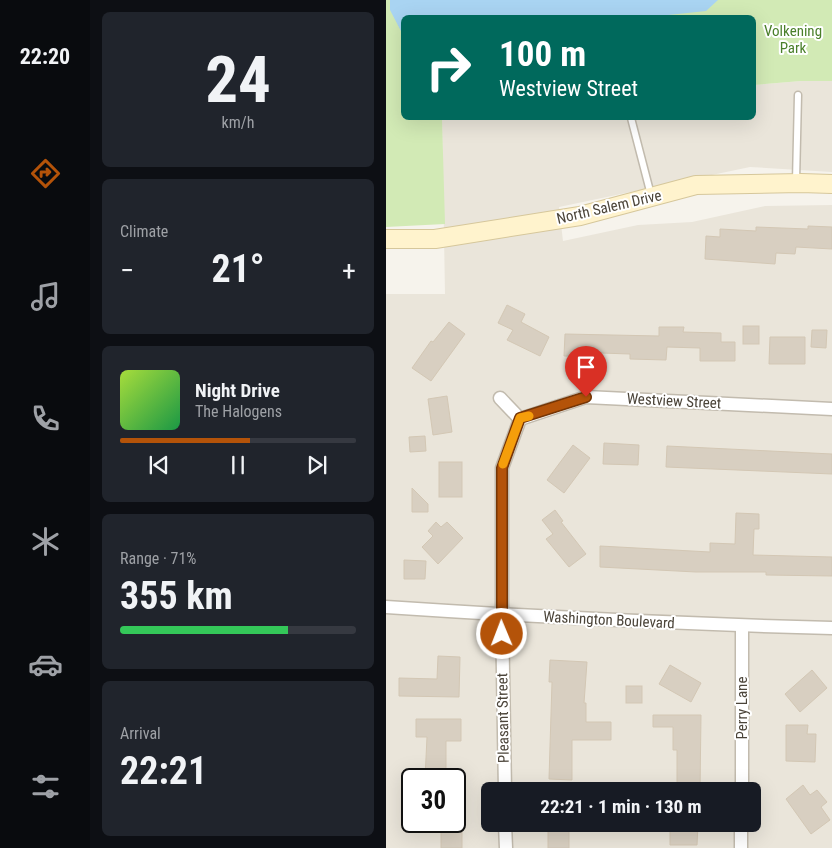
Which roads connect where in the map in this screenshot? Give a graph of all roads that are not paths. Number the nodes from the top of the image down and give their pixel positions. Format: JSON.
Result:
{"nodes":[{"id":1,"x":798,"y":95,"type":"dead end"},
{"id":2,"x":633,"y":120,"type":"edge"},
{"id":3,"x":796,"y":183,"type":"junction"},
{"id":4,"x":832,"y":184,"type":"edge"},
{"id":5,"x":652,"y":197,"type":"junction"},
{"id":6,"x":386,"y":239,"type":"edge"},
{"id":7,"x":500,"y":398,"type":"dead end"},
{"id":8,"x":832,"y":408,"type":"edge"},
{"id":9,"x":520,"y":418,"type":"junction"},
{"id":10,"x":386,"y":608,"type":"edge"},
{"id":11,"x":502,"y":615,"type":"junction"},
{"id":12,"x":742,"y":626,"type":"junction"},
{"id":13,"x":832,"y":628,"type":"edge"},
{"id":14,"x":505,"y":782,"type":"edge"},
{"id":15,"x":742,"y":782,"type":"edge"},
{"id":16,"x":505,"y":832,"type":"edge"},
{"id":17,"x":741,"y":832,"type":"edge"},
{"id":18,"x":506,"y":848,"type":"edge"},
{"id":19,"x":741,"y":848,"type":"edge"}],
"edges":[{"from":1,"to":3,"type":"lane"},
{"from":2,"to":5,"type":"lane"},
{"from":3,"to":4,"type":"street","name":"North Salem Drive"},
{"from":3,"to":5,"type":"street","name":"North Salem Drive"},
{"from":5,"to":6,"type":"street","name":"North Salem Drive"},
{"from":7,"to":9,"type":"street"},
{"from":8,"to":9,"type":"street","name":"Westview Street"},
{"from":9,"to":11,"type":"street"},
{"from":10,"to":11,"type":"street","name":"Washington Boulevard"},
{"from":11,"to":12,"type":"street","name":"Washington Boulevard"},
{"from":11,"to":14,"type":"street","name":"Pleasant Street"},
{"from":12,"to":13,"type":"street","name":"Washington Boulevard"},
{"from":12,"to":15,"type":"street","name":"Perry Lane"},
{"from":16,"to":18,"type":"street"},
{"from":17,"to":19,"type":"street"}]}
